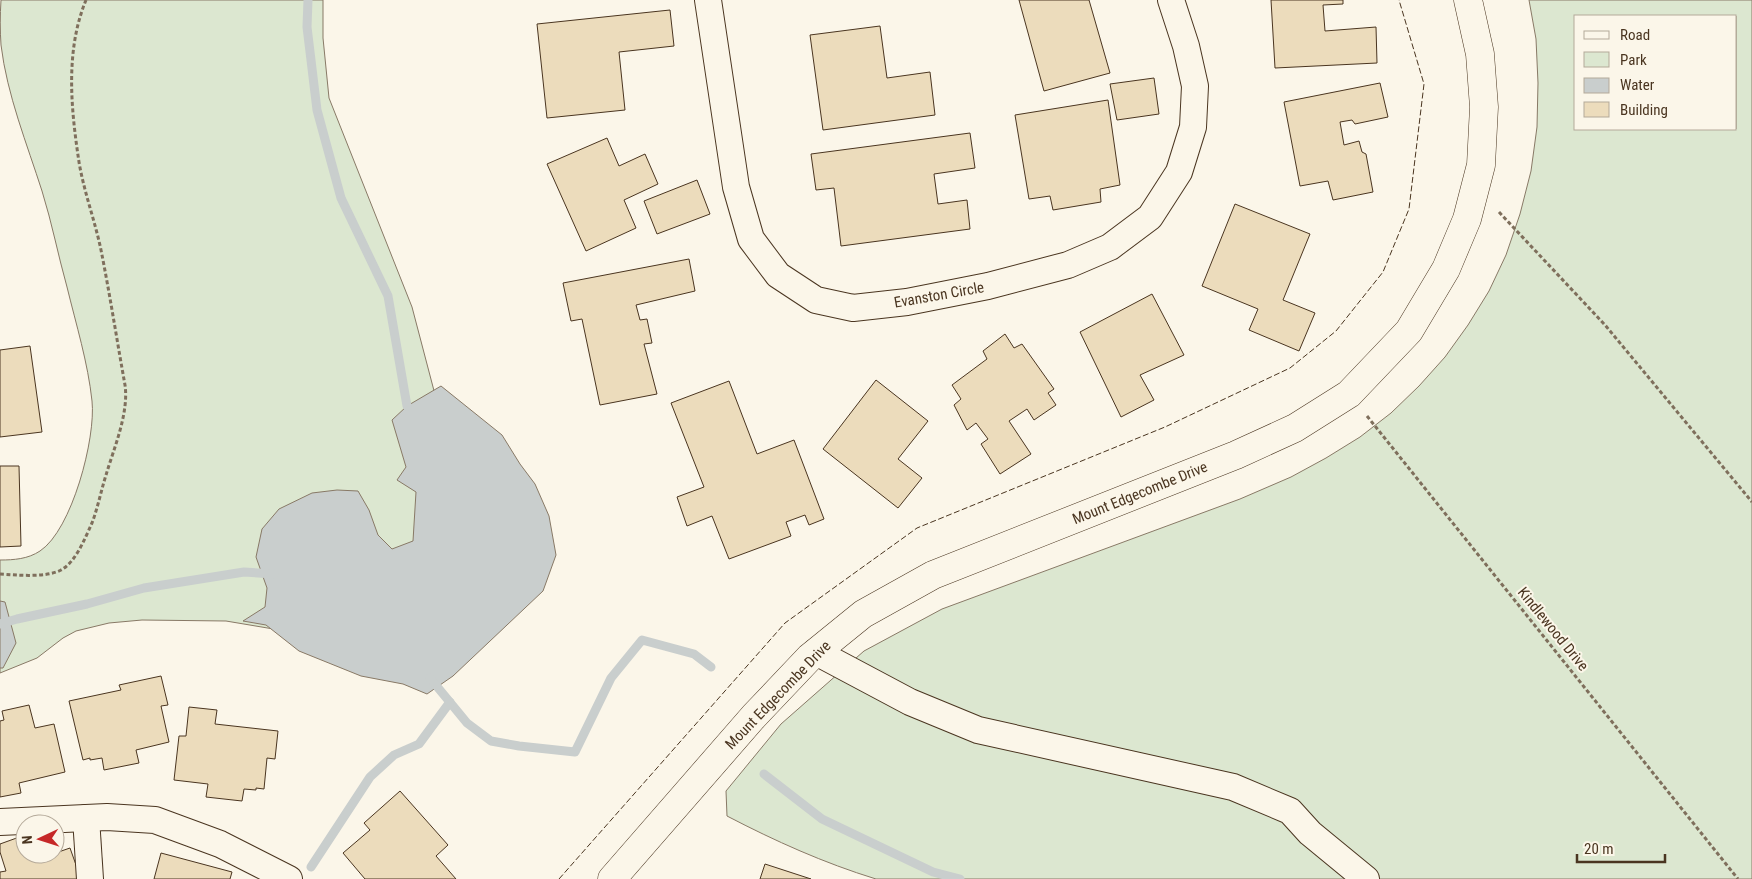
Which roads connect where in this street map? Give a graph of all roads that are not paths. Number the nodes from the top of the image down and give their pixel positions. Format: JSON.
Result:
{"nodes":[{"id":1,"x":708,"y":0,"type":"edge"},
{"id":2,"x":1171,"y":0,"type":"edge"},
{"id":3,"x":1468,"y":0,"type":"edge"},
{"id":4,"x":816,"y":652,"type":"junction"},
{"id":5,"x":86,"y":818,"type":"junction"},
{"id":6,"x":0,"y":822,"type":"edge"},
{"id":7,"x":90,"y":879,"type":"edge"},
{"id":8,"x":289,"y":879,"type":"edge"},
{"id":9,"x":612,"y":879,"type":"edge"},
{"id":10,"x":1366,"y":879,"type":"edge"}],
"edges":[{"from":1,"to":2,"type":"street","name":"Evanston Circle"},
{"from":3,"to":4,"type":"street","name":"Mount Edgecombe Drive"},
{"from":4,"to":9,"type":"street","name":"Mount Edgecombe Drive"},
{"from":4,"to":10,"type":"street"},
{"from":5,"to":6,"type":"street"},
{"from":5,"to":7,"type":"street"},
{"from":5,"to":8,"type":"street"}]}
